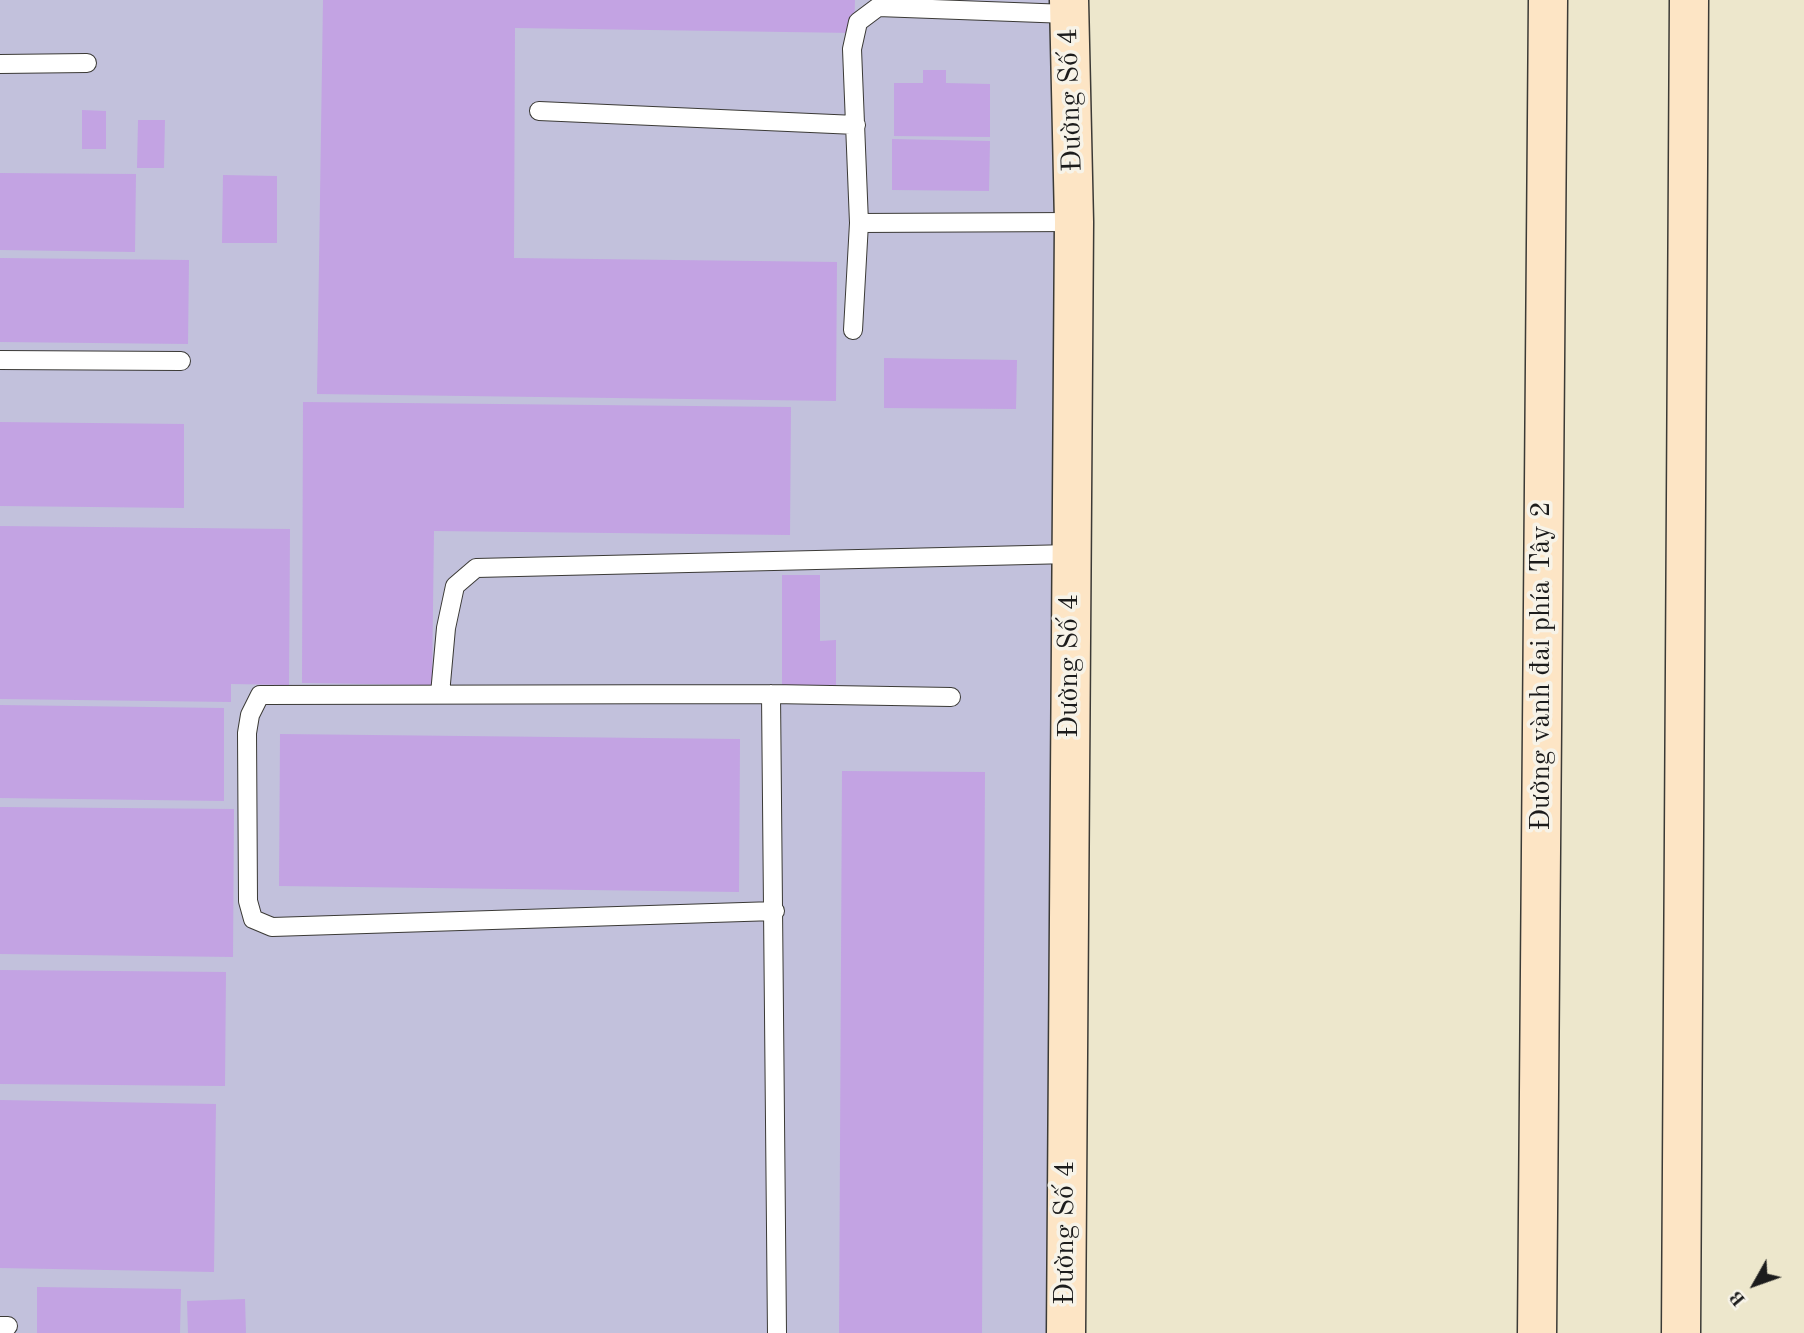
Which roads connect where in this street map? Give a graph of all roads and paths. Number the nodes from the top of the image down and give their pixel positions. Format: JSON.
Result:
{"nodes":[{"id":1,"x":1541,"y":0,"type":"edge"},
{"id":2,"x":1548,"y":0,"type":"edge"},
{"id":3,"x":1689,"y":0,"type":"edge"},
{"id":4,"x":1068,"y":7,"type":"edge"},
{"id":5,"x":1548,"y":58,"type":"junction"},
{"id":6,"x":0,"y":64,"type":"edge"},
{"id":7,"x":87,"y":64,"type":"dead end"},
{"id":8,"x":539,"y":111,"type":"dead end"},
{"id":9,"x":856,"y":125,"type":"junction"},
{"id":10,"x":1074,"y":222,"type":"junction"},
{"id":11,"x":859,"y":223,"type":"junction"},
{"id":12,"x":853,"y":330,"type":"dead end"},
{"id":13,"x":0,"y":360,"type":"edge"},
{"id":14,"x":181,"y":360,"type":"dead end"},
{"id":15,"x":1071,"y":554,"type":"junction"},
{"id":16,"x":440,"y":694,"type":"junction"},
{"id":17,"x":771,"y":694,"type":"junction"},
{"id":18,"x":951,"y":697,"type":"dead end"},
{"id":19,"x":775,"y":911,"type":"junction"},
{"id":20,"x":777,"y":1333,"type":"edge"},
{"id":21,"x":1066,"y":1333,"type":"edge"},
{"id":22,"x":1537,"y":1333,"type":"edge"},
{"id":23,"x":1681,"y":1333,"type":"edge"}],
"edges":[{"from":1,"to":5,"type":"main road"},
{"from":2,"to":5,"type":"main road","name":"Đường vành đai phía Tây 2"},
{"from":3,"to":23,"type":"main road"},
{"from":4,"to":9,"type":"lane"},
{"from":4,"to":10,"type":"main road","name":"Đường Số 4"},
{"from":5,"to":22,"type":"main road","name":"Đường vành đai phía Tây 2"},
{"from":6,"to":7,"type":"lane"},
{"from":8,"to":9,"type":"lane"},
{"from":9,"to":11,"type":"lane"},
{"from":10,"to":11,"type":"lane"},
{"from":10,"to":15,"type":"main road","name":"Đường Số 4"},
{"from":11,"to":12,"type":"lane"},
{"from":13,"to":14,"type":"lane"},
{"from":15,"to":16,"type":"lane"},
{"from":15,"to":21,"type":"main road","name":"Đường Số 4"},
{"from":16,"to":17,"type":"lane"},
{"from":16,"to":19,"type":"lane"},
{"from":17,"to":18,"type":"lane"},
{"from":17,"to":19,"type":"lane"},
{"from":19,"to":20,"type":"lane"}]}
